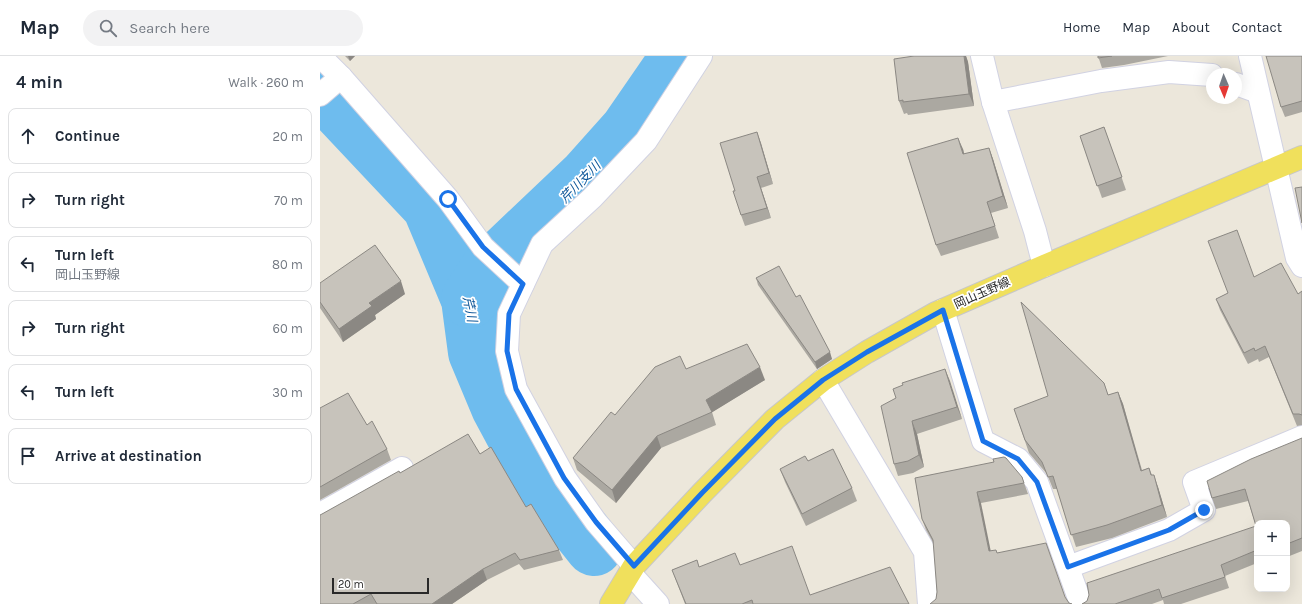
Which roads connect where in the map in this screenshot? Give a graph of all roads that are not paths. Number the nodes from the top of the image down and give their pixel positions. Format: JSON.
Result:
{"nodes":[{"id":1,"x":320,"y":56,"type":"edge"},
{"id":2,"x":701,"y":56,"type":"edge"},
{"id":3,"x":982,"y":56,"type":"edge"},
{"id":4,"x":1250,"y":56,"type":"edge"},
{"id":5,"x":1206,"y":75,"type":"edge"},
{"id":6,"x":332,"y":85,"type":"edge"},
{"id":7,"x":1242,"y":86,"type":"edge"},
{"id":8,"x":1258,"y":92,"type":"junction"},
{"id":9,"x":993,"y":102,"type":"junction"},
{"id":10,"x":1302,"y":157,"type":"edge"},
{"id":11,"x":1276,"y":168,"type":"junction"},
{"id":12,"x":1044,"y":266,"type":"junction"},
{"id":13,"x":1302,"y":266,"type":"edge"},
{"id":14,"x":523,"y":284,"type":"junction"},
{"id":15,"x":943,"y":310,"type":"junction"},
{"id":16,"x":823,"y":380,"type":"junction"},
{"id":17,"x":1302,"y":437,"type":"edge"},
{"id":18,"x":402,"y":468,"type":"dead end"},
{"id":19,"x":320,"y":514,"type":"edge"},
{"id":20,"x":1068,"y":567,"type":"junction"},
{"id":21,"x":632,"y":569,"type":"junction"},
{"id":22,"x":611,"y":604,"type":"edge"},
{"id":23,"x":658,"y":604,"type":"edge"},
{"id":24,"x":929,"y":604,"type":"edge"},
{"id":25,"x":1081,"y":604,"type":"edge"}],
"edges":[{"from":1,"to":6,"type":"street"},
{"from":2,"to":14,"type":"street"},
{"from":3,"to":9,"type":"street"},
{"from":4,"to":8,"type":"street"},
{"from":5,"to":9,"type":"street"},
{"from":6,"to":14,"type":"street"},
{"from":7,"to":8,"type":"street"},
{"from":8,"to":11,"type":"street"},
{"from":9,"to":12,"type":"street"},
{"from":10,"to":11,"type":"main road","name":"岡山玉野線"},
{"from":11,"to":12,"type":"main road","name":"岡山玉野線"},
{"from":11,"to":13,"type":"street"},
{"from":12,"to":15,"type":"main road","name":"岡山玉野線"},
{"from":14,"to":21,"type":"street"},
{"from":15,"to":16,"type":"main road","name":"岡山玉野線"},
{"from":15,"to":20,"type":"street"},
{"from":16,"to":21,"type":"main road","name":"岡山玉野線"},
{"from":16,"to":24,"type":"street"},
{"from":17,"to":20,"type":"street"},
{"from":18,"to":19,"type":"street"},
{"from":20,"to":25,"type":"street"},
{"from":21,"to":22,"type":"main road","name":"岡山玉野線"},
{"from":21,"to":23,"type":"street"}]}
